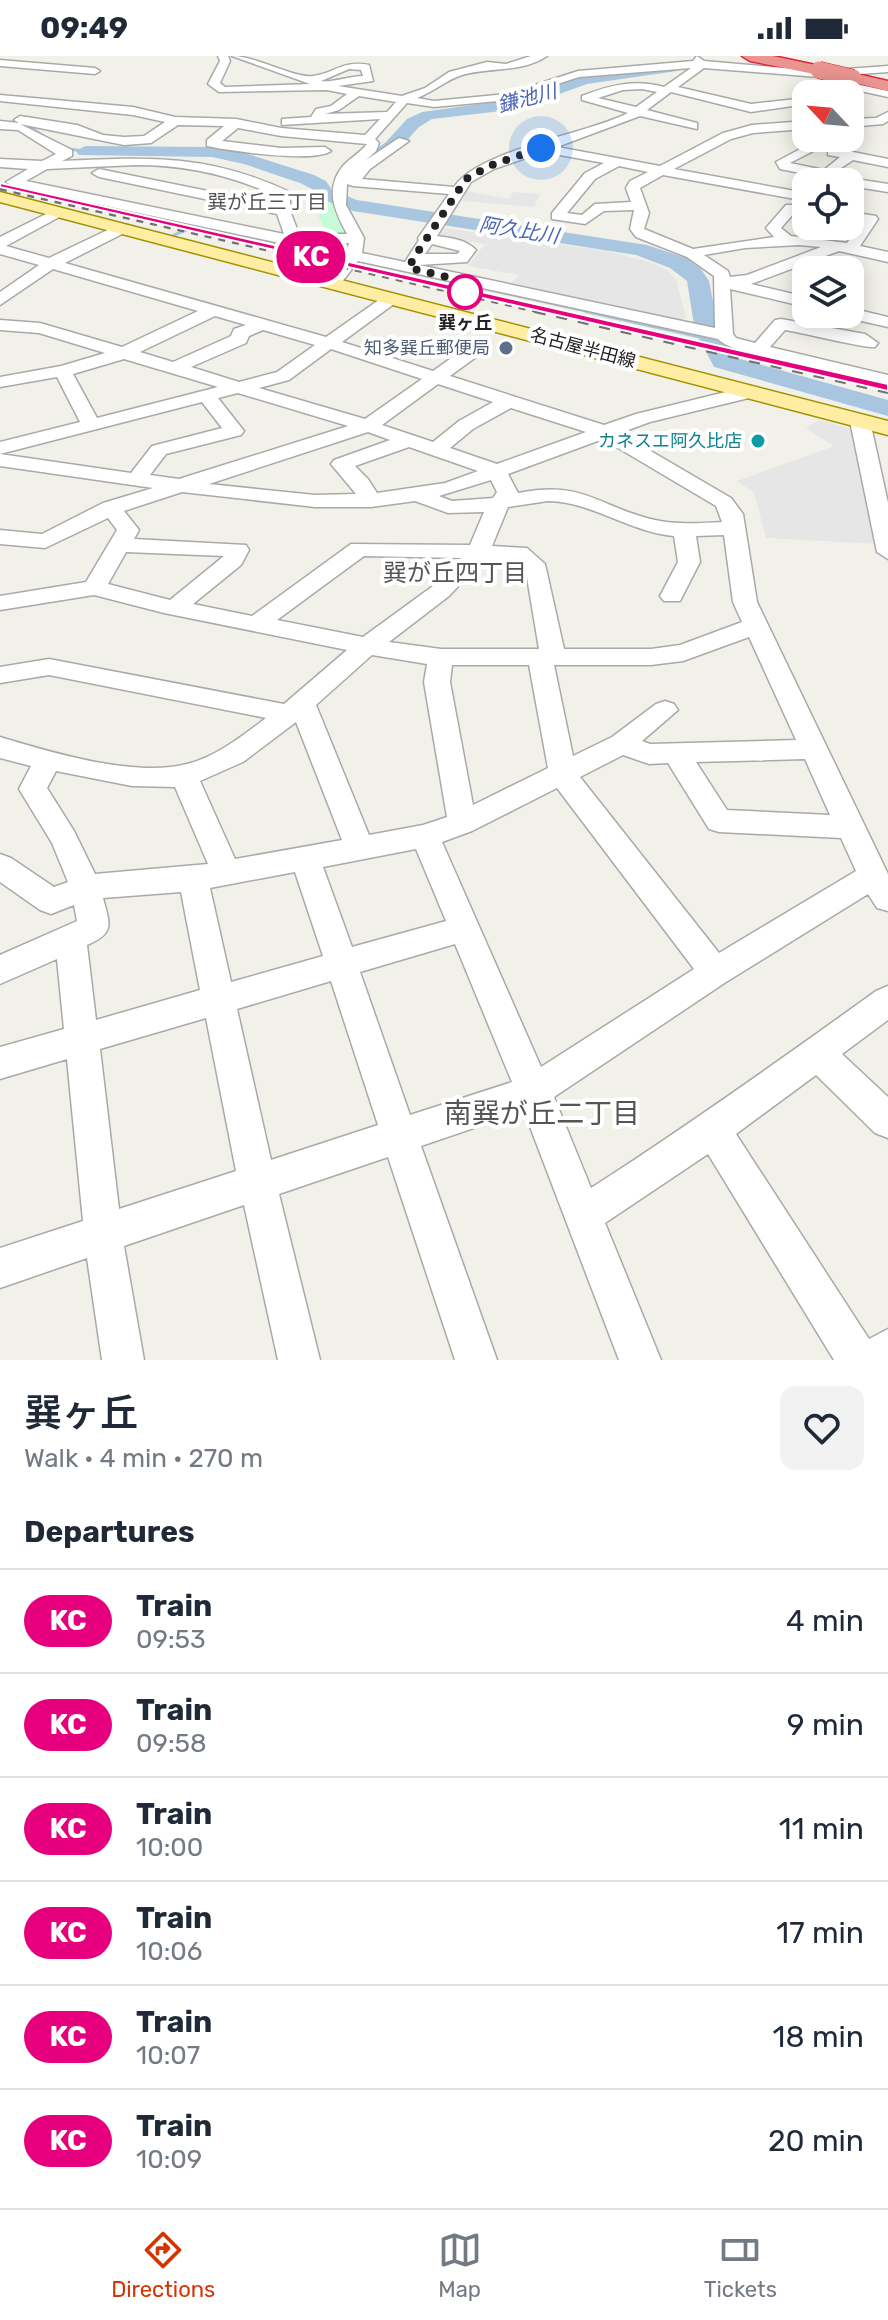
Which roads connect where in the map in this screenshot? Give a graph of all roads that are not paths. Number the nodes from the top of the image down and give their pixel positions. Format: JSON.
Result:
{"nodes":[{"id":1,"x":210,"y":56,"type":"edge"},
{"id":2,"x":221,"y":56,"type":"edge"},
{"id":3,"x":237,"y":56,"type":"edge"},
{"id":4,"x":542,"y":56,"type":"edge"},
{"id":5,"x":750,"y":56,"type":"edge"},
{"id":6,"x":767,"y":56,"type":"edge"},
{"id":7,"x":0,"y":63,"type":"edge"},
{"id":8,"x":699,"y":63,"type":"edge"},
{"id":9,"x":48,"y":67,"type":"junction"},
{"id":10,"x":507,"y":67,"type":"junction"},
{"id":11,"x":888,"y":69,"type":"edge"},
{"id":12,"x":565,"y":78,"type":"junction"},
{"id":13,"x":82,"y":79,"type":"dead end"},
{"id":14,"x":810,"y":80,"type":"edge"},
{"id":15,"x":814,"y":80,"type":"edge"},
{"id":16,"x":815,"y":80,"type":"edge"},
{"id":17,"x":823,"y":80,"type":"edge"},
{"id":18,"x":828,"y":80,"type":"edge"},
{"id":19,"x":311,"y":81,"type":"junction"},
{"id":20,"x":888,"y":84,"type":"edge"},
{"id":21,"x":69,"y":87,"type":"dead end"},
{"id":22,"x":326,"y":87,"type":"junction"},
{"id":23,"x":669,"y":90,"type":"junction"},
{"id":24,"x":864,"y":90,"type":"edge"},
{"id":25,"x":351,"y":92,"type":"junction"},
{"id":26,"x":0,"y":96,"type":"edge"},
{"id":27,"x":888,"y":97,"type":"edge"},
{"id":28,"x":406,"y":98,"type":"junction"},
{"id":29,"x":301,"y":100,"type":"dead end"},
{"id":30,"x":792,"y":103,"type":"edge"},
{"id":31,"x":864,"y":103,"type":"edge"},
{"id":32,"x":43,"y":104,"type":"junction"},
{"id":33,"x":639,"y":112,"type":"junction"},
{"id":34,"x":392,"y":115,"type":"junction"},
{"id":35,"x":888,"y":116,"type":"edge"},
{"id":36,"x":316,"y":118,"type":"junction"},
{"id":37,"x":237,"y":120,"type":"junction"},
{"id":38,"x":175,"y":121,"type":"junction"},
{"id":39,"x":622,"y":121,"type":"junction"},
{"id":40,"x":864,"y":122,"type":"edge"},
{"id":41,"x":0,"y":123,"type":"edge"},
{"id":42,"x":787,"y":126,"type":"junction"},
{"id":43,"x":792,"y":126,"type":"edge"},
{"id":44,"x":792,"y":129,"type":"edge"},
{"id":45,"x":34,"y":133,"type":"junction"},
{"id":46,"x":315,"y":135,"type":"junction"},
{"id":47,"x":579,"y":135,"type":"junction"},
{"id":48,"x":403,"y":141,"type":"dead end"},
{"id":49,"x":602,"y":142,"type":"dead end"},
{"id":50,"x":11,"y":143,"type":"dead end"},
{"id":51,"x":368,"y":145,"type":"junction"},
{"id":52,"x":541,"y":148,"type":"junction"},
{"id":53,"x":795,"y":152,"type":"edge"},
{"id":54,"x":838,"y":152,"type":"edge"},
{"id":55,"x":849,"y":157,"type":"junction"},
{"id":56,"x":617,"y":162,"type":"junction"},
{"id":57,"x":0,"y":163,"type":"edge"},
{"id":58,"x":888,"y":163,"type":"edge"},
{"id":59,"x":51,"y":165,"type":"junction"},
{"id":60,"x":663,"y":169,"type":"junction"},
{"id":61,"x":864,"y":184,"type":"edge"},
{"id":62,"x":888,"y":188,"type":"edge"},
{"id":63,"x":174,"y":189,"type":"junction"},
{"id":64,"x":342,"y":190,"type":"junction"},
{"id":65,"x":457,"y":191,"type":"junction"},
{"id":66,"x":792,"y":194,"type":"edge"},
{"id":67,"x":0,"y":197,"type":"edge"},
{"id":68,"x":641,"y":206,"type":"junction"},
{"id":69,"x":792,"y":208,"type":"edge"},
{"id":70,"x":138,"y":209,"type":"junction"},
{"id":71,"x":283,"y":211,"type":"junction"},
{"id":72,"x":58,"y":212,"type":"junction"},
{"id":73,"x":123,"y":228,"type":"junction"},
{"id":74,"x":293,"y":238,"type":"junction"},
{"id":75,"x":357,"y":238,"type":"junction"},
{"id":76,"x":425,"y":238,"type":"junction"},
{"id":77,"x":851,"y":240,"type":"edge"},
{"id":78,"x":789,"y":242,"type":"junction"},
{"id":79,"x":0,"y":243,"type":"edge"},
{"id":80,"x":844,"y":247,"type":"junction"},
{"id":81,"x":0,"y":249,"type":"edge"},
{"id":82,"x":692,"y":254,"type":"junction"},
{"id":83,"x":354,"y":256,"type":"junction"},
{"id":84,"x":888,"y":257,"type":"edge"},
{"id":85,"x":52,"y":263,"type":"junction"},
{"id":86,"x":411,"y":263,"type":"junction"},
{"id":87,"x":723,"y":282,"type":"junction"},
{"id":88,"x":333,"y":283,"type":"junction"},
{"id":89,"x":392,"y":298,"type":"junction"},
{"id":90,"x":792,"y":299,"type":"edge"},
{"id":91,"x":0,"y":300,"type":"edge"},
{"id":92,"x":888,"y":303,"type":"edge"},
{"id":93,"x":213,"y":310,"type":"junction"},
{"id":94,"x":864,"y":316,"type":"edge"},
{"id":95,"x":870,"y":318,"type":"junction"},
{"id":96,"x":888,"y":322,"type":"edge"},
{"id":97,"x":262,"y":324,"type":"junction"},
{"id":98,"x":0,"y":325,"type":"edge"},
{"id":99,"x":53,"y":332,"type":"junction"},
{"id":100,"x":724,"y":335,"type":"junction"},
{"id":101,"x":869,"y":343,"type":"junction"},
{"id":102,"x":888,"y":343,"type":"edge"},
{"id":103,"x":332,"y":344,"type":"junction"},
{"id":104,"x":0,"y":345,"type":"edge"},
{"id":105,"x":477,"y":348,"type":"dead end"},
{"id":106,"x":758,"y":350,"type":"junction"},
{"id":107,"x":124,"y":353,"type":"junction"},
{"id":108,"x":824,"y":365,"type":"junction"},
{"id":109,"x":174,"y":368,"type":"junction"},
{"id":110,"x":63,"y":371,"type":"junction"},
{"id":111,"x":433,"y":377,"type":"junction"},
{"id":112,"x":888,"y":380,"type":"edge"},
{"id":113,"x":0,"y":382,"type":"edge"},
{"id":114,"x":241,"y":388,"type":"junction"},
{"id":115,"x":750,"y":392,"type":"junction"},
{"id":116,"x":207,"y":397,"type":"junction"},
{"id":117,"x":509,"y":401,"type":"junction"},
{"id":118,"x":860,"y":421,"type":"junction"},
{"id":119,"x":91,"y":424,"type":"junction"},
{"id":120,"x":368,"y":426,"type":"junction"},
{"id":121,"x":888,"y":428,"type":"edge"},
{"id":122,"x":605,"y":432,"type":"junction"},
{"id":123,"x":406,"y":441,"type":"junction"},
{"id":124,"x":0,"y":448,"type":"edge"},
{"id":125,"x":436,"y":450,"type":"junction"},
{"id":126,"x":0,"y":460,"type":"edge"},
{"id":127,"x":495,"y":470,"type":"junction"},
{"id":128,"x":137,"y":479,"type":"junction"},
{"id":129,"x":183,"y":486,"type":"junction"},
{"id":130,"x":418,"y":494,"type":"junction"},
{"id":131,"x":371,"y":501,"type":"junction"},
{"id":132,"x":496,"y":506,"type":"junction"},
{"id":133,"x":111,"y":508,"type":"junction"},
{"id":134,"x":684,"y":528,"type":"junction"},
{"id":135,"x":735,"y":528,"type":"junction"},
{"id":136,"x":0,"y":537,"type":"edge"},
{"id":137,"x":119,"y":545,"type":"junction"},
{"id":138,"x":479,"y":550,"type":"junction"},
{"id":139,"x":888,"y":552,"type":"edge"},
{"id":140,"x":94,"y":588,"type":"junction"},
{"id":141,"x":672,"y":596,"type":"dead end"},
{"id":142,"x":0,"y":603,"type":"edge"},
{"id":143,"x":174,"y":608,"type":"junction"},
{"id":144,"x":258,"y":623,"type":"junction"},
{"id":145,"x":757,"y":625,"type":"junction"},
{"id":146,"x":369,"y":644,"type":"junction"},
{"id":147,"x":441,"y":657,"type":"junction"},
{"id":148,"x":547,"y":657,"type":"junction"},
{"id":149,"x":0,"y":675,"type":"edge"},
{"id":150,"x":296,"y":707,"type":"junction"},
{"id":151,"x":665,"y":710,"type":"dead end"},
{"id":152,"x":621,"y":744,"type":"junction"},
{"id":153,"x":0,"y":747,"type":"edge"},
{"id":154,"x":815,"y":749,"type":"junction"},
{"id":155,"x":676,"y":753,"type":"junction"},
{"id":156,"x":48,"y":759,"type":"junction"},
{"id":157,"x":563,"y":775,"type":"junction"},
{"id":158,"x":184,"y":776,"type":"junction"},
{"id":159,"x":462,"y":823,"type":"junction"},
{"id":160,"x":852,"y":827,"type":"junction"},
{"id":161,"x":425,"y":836,"type":"junction"},
{"id":162,"x":360,"y":849,"type":"junction"},
{"id":163,"x":306,"y":860,"type":"junction"},
{"id":164,"x":0,"y":866,"type":"edge"},
{"id":165,"x":227,"y":874,"type":"junction"},
{"id":166,"x":193,"y":879,"type":"junction"},
{"id":167,"x":882,"y":884,"type":"edge"},
{"id":168,"x":88,"y":887,"type":"junction"},
{"id":169,"x":466,"y":928,"type":"junction"},
{"id":170,"x":71,"y":940,"type":"junction"},
{"id":171,"x":340,"y":965,"type":"junction"},
{"id":172,"x":0,"y":970,"type":"edge"},
{"id":173,"x":715,"y":972,"type":"junction"},
{"id":174,"x":219,"y":1001,"type":"junction"},
{"id":175,"x":888,"y":1001,"type":"edge"},
{"id":176,"x":81,"y":1041,"type":"junction"},
{"id":177,"x":816,"y":1052,"type":"junction"},
{"id":178,"x":0,"y":1063,"type":"edge"},
{"id":179,"x":534,"y":1091,"type":"junction"},
{"id":180,"x":888,"y":1121,"type":"edge"},
{"id":181,"x":713,"y":1130,"type":"junction"},
{"id":182,"x":399,"y":1135,"type":"junction"},
{"id":183,"x":257,"y":1182,"type":"junction"},
{"id":184,"x":583,"y":1215,"type":"junction"},
{"id":185,"x":103,"y":1234,"type":"junction"},
{"id":186,"x":0,"y":1268,"type":"edge"},
{"id":187,"x":888,"y":1350,"type":"edge"},
{"id":188,"x":123,"y":1360,"type":"edge"},
{"id":189,"x":299,"y":1360,"type":"edge"},
{"id":190,"x":476,"y":1360,"type":"edge"},
{"id":191,"x":640,"y":1360,"type":"edge"},
{"id":192,"x":858,"y":1360,"type":"edge"},
{"id":193,"x":875,"y":1360,"type":"edge"}],
"edges":[{"from":1,"to":2,"type":"street"},
{"from":2,"to":22,"type":"street"},
{"from":3,"to":19,"type":"street"},
{"from":4,"to":10,"type":"street"},
{"from":5,"to":15,"type":"highway"},
{"from":6,"to":16,"type":"highway"},
{"from":7,"to":9,"type":"street"},
{"from":8,"to":12,"type":"street"},
{"from":8,"to":14,"type":"street"},
{"from":8,"to":23,"type":"street"},
{"from":9,"to":13,"type":"street"},
{"from":9,"to":26,"type":"street"},
{"from":10,"to":12,"type":"street"},
{"from":10,"to":28,"type":"street"},
{"from":11,"to":17,"type":"street"},
{"from":12,"to":28,"type":"street"},
{"from":18,"to":20,"type":"highway","bridge":true},
{"from":19,"to":22,"type":"street"},
{"from":19,"to":22,"type":"street"},
{"from":21,"to":32,"type":"street"},
{"from":22,"to":25,"type":"street"},
{"from":23,"to":30,"type":"street"},
{"from":23,"to":33,"type":"street"},
{"from":23,"to":33,"type":"street"},
{"from":24,"to":27,"type":"street"},
{"from":25,"to":28,"type":"street"},
{"from":25,"to":29,"type":"street"},
{"from":25,"to":36,"type":"street"},
{"from":26,"to":32,"type":"street"},
{"from":27,"to":31,"type":"street"},
{"from":28,"to":34,"type":"street"},
{"from":32,"to":38,"type":"street"},
{"from":33,"to":39,"type":"street"},
{"from":33,"to":39,"type":"street"},
{"from":34,"to":36,"type":"street"},
{"from":34,"to":51,"type":"street"},
{"from":35,"to":40,"type":"street"},
{"from":36,"to":37,"type":"street"},
{"from":36,"to":46,"type":"street"},
{"from":37,"to":38,"type":"street"},
{"from":37,"to":46,"type":"street"},
{"from":37,"to":51,"type":"street"},
{"from":38,"to":41,"type":"street"},
{"from":39,"to":47,"type":"street"},
{"from":41,"to":45,"type":"street"},
{"from":42,"to":43,"type":"street"},
{"from":42,"to":44,"type":"street"},
{"from":42,"to":60,"type":"street"},
{"from":45,"to":50,"type":"street"},
{"from":45,"to":59,"type":"street"},
{"from":46,"to":51,"type":"street"},
{"from":47,"to":49,"type":"street"},
{"from":47,"to":52,"type":"street"},
{"from":48,"to":64,"type":"street"},
{"from":51,"to":64,"type":"street"},
{"from":52,"to":56,"type":"street"},
{"from":52,"to":65,"type":"street"},
{"from":53,"to":55,"type":"street"},
{"from":54,"to":55,"type":"street"},
{"from":55,"to":58,"type":"street"},
{"from":56,"to":60,"type":"street"},
{"from":56,"to":68,"type":"street"},
{"from":57,"to":59,"type":"street"},
{"from":59,"to":63,"type":"street"},
{"from":59,"to":70,"type":"street"},
{"from":59,"to":71,"type":"street"},
{"from":60,"to":66,"type":"street"},
{"from":60,"to":68,"type":"street"},
{"from":61,"to":62,"type":"street"},
{"from":63,"to":70,"type":"street"},
{"from":63,"to":71,"type":"street"},
{"from":64,"to":65,"type":"street"},
{"from":64,"to":75,"type":"street"},
{"from":65,"to":76,"type":"street"},
{"from":67,"to":72,"type":"main road","name":"名古屋半田線"},
{"from":68,"to":82,"type":"street"},
{"from":69,"to":78,"type":"street"},
{"from":70,"to":74,"type":"street"},
{"from":71,"to":74,"type":"street"},
{"from":72,"to":73,"type":"main road","name":"名古屋半田線"},
{"from":72,"to":79,"type":"street"},
{"from":73,"to":85,"type":"street"},
{"from":73,"to":88,"type":"main road","name":"名古屋半田線"},
{"from":74,"to":75,"type":"street"},
{"from":75,"to":83,"type":"street"},
{"from":76,"to":86,"type":"street"},
{"from":76,"to":86,"type":"street"},
{"from":77,"to":80,"type":"street"},
{"from":78,"to":80,"type":"street"},
{"from":78,"to":82,"type":"street"},
{"from":80,"to":84,"type":"street"},
{"from":80,"to":87,"type":"street"},
{"from":81,"to":85,"type":"street"},
{"from":82,"to":87,"type":"street"},
{"from":83,"to":86,"type":"street"},
{"from":83,"to":88,"type":"street"},
{"from":85,"to":91,"type":"street"},
{"from":85,"to":93,"type":"street"},
{"from":86,"to":100,"type":"street"},
{"from":87,"to":90,"type":"street"},
{"from":87,"to":100,"type":"street"},
{"from":88,"to":89,"type":"main road","name":"名古屋半田線"},
{"from":89,"to":103,"type":"street"},
{"from":89,"to":115,"type":"main road","name":"名古屋半田線"},
{"from":92,"to":95,"type":"street"},
{"from":93,"to":97,"type":"street"},
{"from":93,"to":107,"type":"street"},
{"from":94,"to":95,"type":"street"},
{"from":95,"to":96,"type":"street"},
{"from":97,"to":103,"type":"street"},
{"from":97,"to":109,"type":"street"},
{"from":98,"to":99,"type":"street"},
{"from":99,"to":104,"type":"street"},
{"from":99,"to":107,"type":"street"},
{"from":100,"to":106,"type":"street"},
{"from":101,"to":102,"type":"street"},
{"from":101,"to":106,"type":"street"},
{"from":101,"to":108,"type":"street"},
{"from":103,"to":111,"type":"street"},
{"from":103,"to":114,"type":"street"},
{"from":105,"to":111,"type":"street"},
{"from":106,"to":108,"type":"street"},
{"from":107,"to":109,"type":"street"},
{"from":107,"to":110,"type":"street"},
{"from":108,"to":112,"type":"street"},
{"from":109,"to":114,"type":"street"},
{"from":110,"to":113,"type":"street"},
{"from":110,"to":119,"type":"street"},
{"from":111,"to":117,"type":"street"},
{"from":111,"to":120,"type":"street"},
{"from":114,"to":116,"type":"street"},
{"from":114,"to":120,"type":"street"},
{"from":115,"to":118,"type":"main road","name":"名古屋半田線"},
{"from":115,"to":122,"type":"street"},
{"from":116,"to":119,"type":"street"},
{"from":116,"to":128,"type":"street"},
{"from":117,"to":122,"type":"street"},
{"from":117,"to":125,"type":"street"},
{"from":118,"to":121,"type":"main road","name":"名古屋半田線"},
{"from":118,"to":139,"type":"street"},
{"from":119,"to":124,"type":"street"},
{"from":120,"to":123,"type":"street"},
{"from":120,"to":129,"type":"street"},
{"from":122,"to":127,"type":"street"},
{"from":122,"to":135,"type":"street"},
{"from":123,"to":125,"type":"street"},
{"from":123,"to":131,"type":"street"},
{"from":125,"to":127,"type":"street"},
{"from":126,"to":128,"type":"street"},
{"from":127,"to":130,"type":"street"},
{"from":127,"to":132,"type":"street"},
{"from":128,"to":129,"type":"street"},
{"from":129,"to":131,"type":"street"},
{"from":129,"to":133,"type":"street"},
{"from":130,"to":131,"type":"street"},
{"from":130,"to":132,"type":"street"},
{"from":132,"to":134,"type":"street"},
{"from":132,"to":138,"type":"street"},
{"from":133,"to":136,"type":"street"},
{"from":133,"to":137,"type":"street"},
{"from":134,"to":135,"type":"street"},
{"from":134,"to":141,"type":"street"},
{"from":135,"to":145,"type":"street"},
{"from":137,"to":140,"type":"street"},
{"from":137,"to":143,"type":"street"},
{"from":138,"to":144,"type":"street"},
{"from":138,"to":146,"type":"street"},
{"from":138,"to":148,"type":"street"},
{"from":140,"to":142,"type":"street"},
{"from":140,"to":143,"type":"street"},
{"from":143,"to":144,"type":"street"},
{"from":144,"to":146,"type":"street"},
{"from":145,"to":148,"type":"street"},
{"from":145,"to":154,"type":"street"},
{"from":146,"to":147,"type":"street"},
{"from":146,"to":150,"type":"street"},
{"from":147,"to":148,"type":"street"},
{"from":147,"to":159,"type":"street"},
{"from":148,"to":157,"type":"street"},
{"from":149,"to":150,"type":"street"},
{"from":150,"to":158,"type":"street"},
{"from":150,"to":162,"type":"street"},
{"from":151,"to":152,"type":"street"},
{"from":152,"to":155,"type":"street"},
{"from":152,"to":157,"type":"street"},
{"from":153,"to":156,"type":"street"},
{"from":154,"to":155,"type":"street"},
{"from":154,"to":160,"type":"street"},
{"from":155,"to":160,"type":"street"},
{"from":156,"to":158,"type":"street"},
{"from":156,"to":168,"type":"street"},
{"from":157,"to":159,"type":"street"},
{"from":157,"to":173,"type":"street"},
{"from":158,"to":165,"type":"street"},
{"from":159,"to":161,"type":"street"},
{"from":160,"to":167,"type":"street"},
{"from":161,"to":162,"type":"street"},
{"from":161,"to":169,"type":"street"},
{"from":162,"to":163,"type":"street"},
{"from":163,"to":165,"type":"street"},
{"from":163,"to":171,"type":"street"},
{"from":164,"to":168,"type":"street"},
{"from":165,"to":166,"type":"street"},
{"from":166,"to":168,"type":"street"},
{"from":166,"to":174,"type":"street"},
{"from":167,"to":173,"type":"street"},
{"from":168,"to":170,"type":"street"},
{"from":169,"to":171,"type":"street"},
{"from":169,"to":179,"type":"street"},
{"from":170,"to":172,"type":"street"},
{"from":170,"to":176,"type":"street"},
{"from":171,"to":174,"type":"street"},
{"from":171,"to":182,"type":"street"},
{"from":173,"to":179,"type":"street"},
{"from":174,"to":176,"type":"street"},
{"from":174,"to":183,"type":"street"},
{"from":175,"to":177,"type":"street"},
{"from":176,"to":178,"type":"street"},
{"from":176,"to":185,"type":"street"},
{"from":177,"to":180,"type":"street"},
{"from":177,"to":181,"type":"street"},
{"from":179,"to":182,"type":"street"},
{"from":179,"to":184,"type":"street"},
{"from":181,"to":184,"type":"street"},
{"from":181,"to":192,"type":"street"},
{"from":182,"to":183,"type":"street"},
{"from":182,"to":190,"type":"street"},
{"from":183,"to":185,"type":"street"},
{"from":183,"to":189,"type":"street"},
{"from":184,"to":191,"type":"street"},
{"from":185,"to":186,"type":"street"},
{"from":185,"to":188,"type":"street"},
{"from":187,"to":193,"type":"street"}]}
